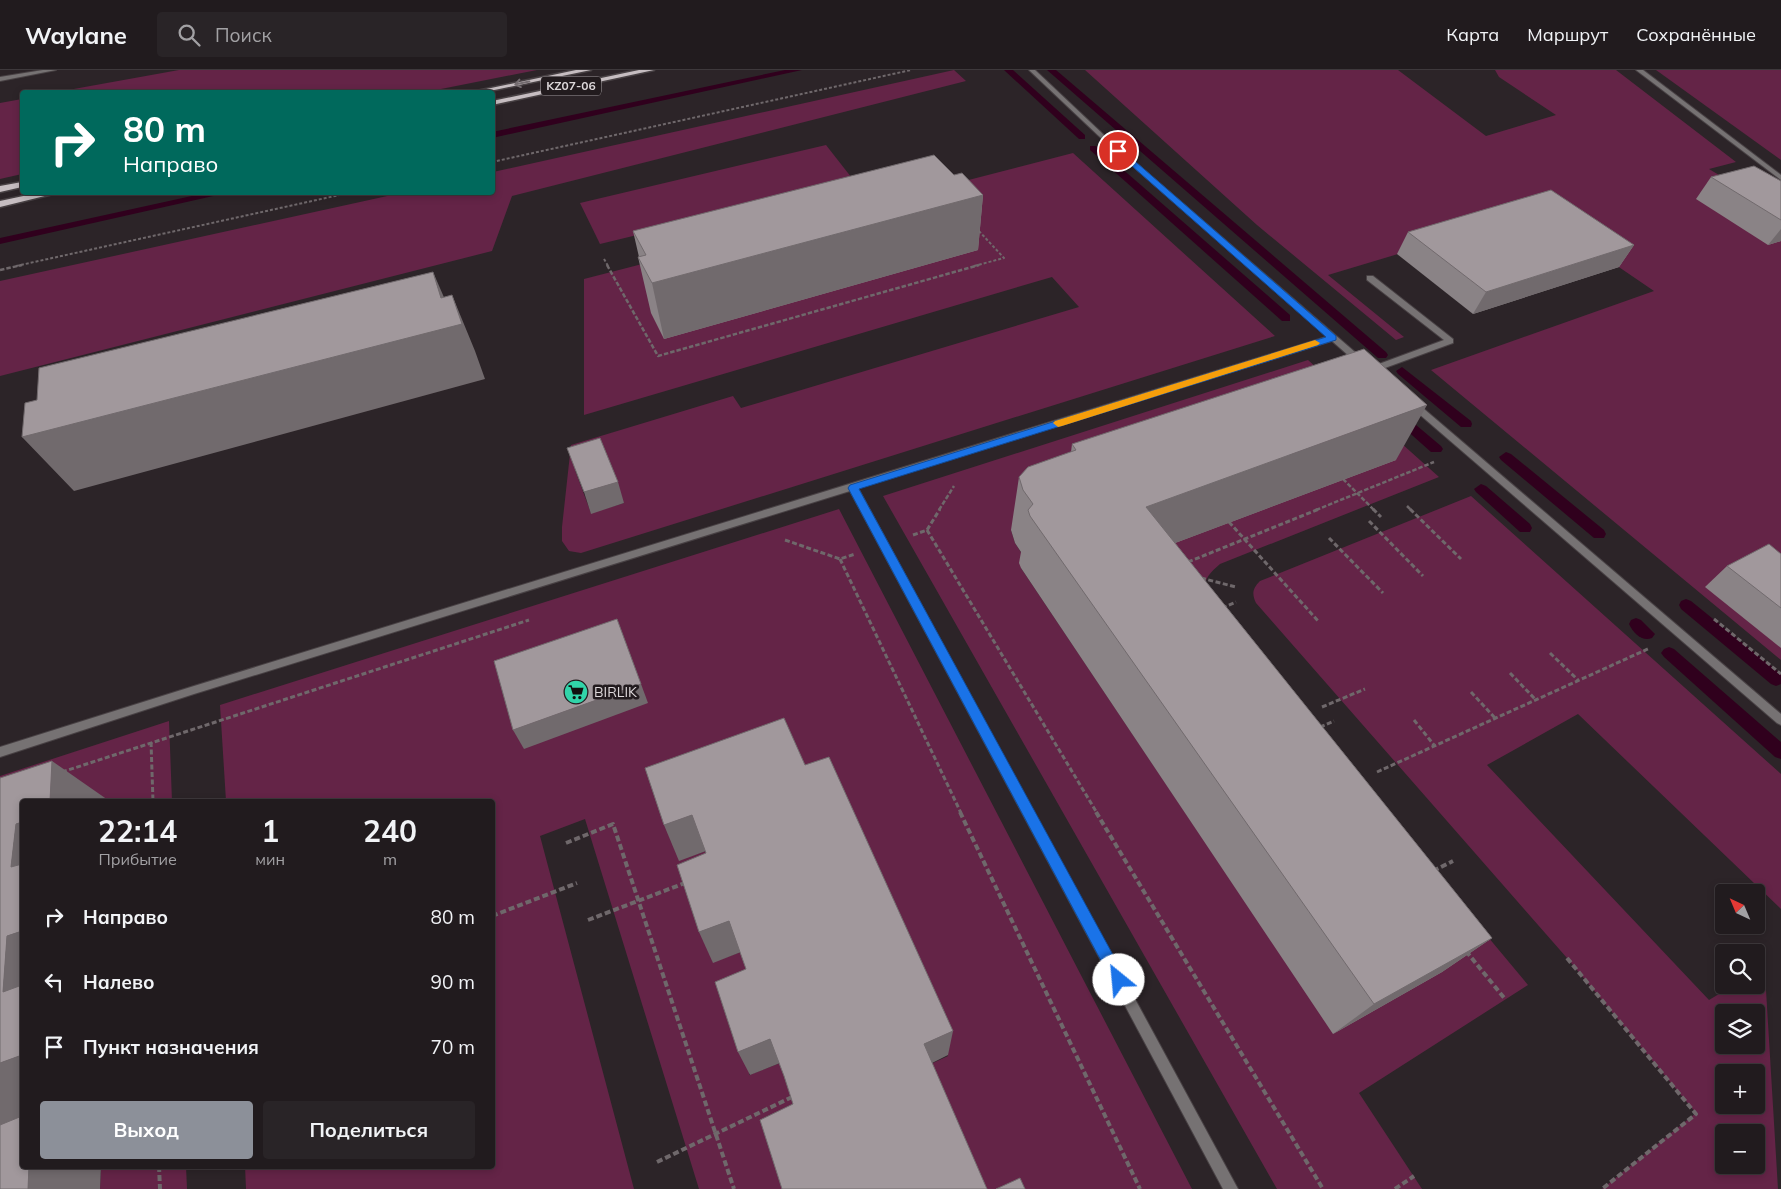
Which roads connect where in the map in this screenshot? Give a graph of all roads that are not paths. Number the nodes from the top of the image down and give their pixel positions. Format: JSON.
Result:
{"nodes":[{"id":1,"x":53,"y":70,"type":"edge"},
{"id":2,"x":587,"y":70,"type":"edge"},
{"id":3,"x":650,"y":70,"type":"edge"},
{"id":4,"x":1032,"y":70,"type":"edge"},
{"id":5,"x":1639,"y":70,"type":"edge"},
{"id":6,"x":0,"y":79,"type":"edge"},
{"id":7,"x":486,"y":90,"type":"edge"},
{"id":8,"x":495,"y":102,"type":"edge"},
{"id":9,"x":1781,"y":178,"type":"edge"},
{"id":10,"x":20,"y":185,"type":"edge"},
{"id":11,"x":0,"y":189,"type":"edge"},
{"id":12,"x":43,"y":195,"type":"edge"},
{"id":13,"x":0,"y":204,"type":"edge"},
{"id":14,"x":1370,"y":278,"type":"dead end"},
{"id":15,"x":1332,"y":338,"type":"junction"},
{"id":16,"x":1408,"y":400,"type":"edge"},
{"id":17,"x":853,"y":488,"type":"junction"},
{"id":18,"x":1781,"y":720,"type":"edge"},
{"id":19,"x":0,"y":752,"type":"edge"},
{"id":20,"x":1231,"y":1189,"type":"edge"}],
"edges":[{"from":1,"to":6,"type":"street"},
{"from":2,"to":7,"type":"main road","number":"KZ07-06","one_way":true},
{"from":3,"to":8,"type":"main road","number":"KZ07-06"},
{"from":4,"to":15,"type":"street"},
{"from":5,"to":9,"type":"street"},
{"from":10,"to":11,"type":"main road"},
{"from":12,"to":13,"type":"main road"},
{"from":14,"to":15,"type":"street"},
{"from":15,"to":17,"type":"street"},
{"from":16,"to":18,"type":"street"},
{"from":17,"to":19,"type":"street"},
{"from":17,"to":20,"type":"street"}]}
